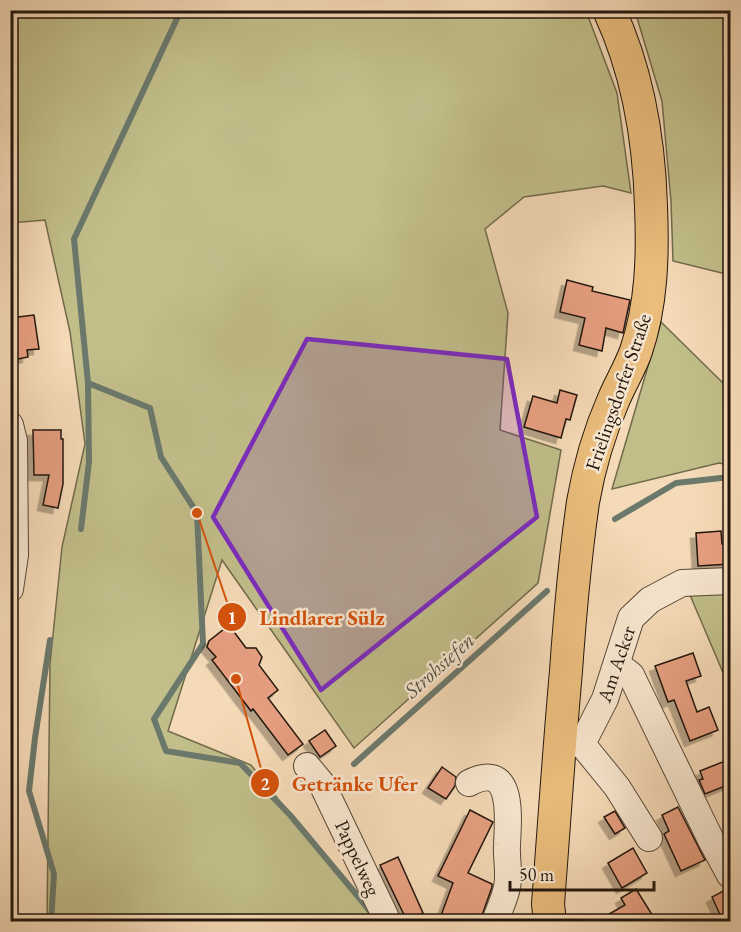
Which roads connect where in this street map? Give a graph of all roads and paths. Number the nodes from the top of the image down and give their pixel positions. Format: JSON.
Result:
{"nodes":[{"id":1,"x":609,"y":10,"type":"edge"},
{"id":2,"x":10,"y":425,"type":"edge"},
{"id":3,"x":12,"y":477,"type":"edge"},
{"id":4,"x":730,"y":581,"type":"edge"},
{"id":5,"x":10,"y":589,"type":"edge"},
{"id":6,"x":618,"y":665,"type":"junction"},
{"id":7,"x":571,"y":744,"type":"junction"},
{"id":8,"x":307,"y":766,"type":"dead end"},
{"id":9,"x":469,"y":783,"type":"dead end"},
{"id":10,"x":649,"y":838,"type":"dead end"},
{"id":11,"x":730,"y":875,"type":"edge"},
{"id":12,"x":388,"y":921,"type":"edge"},
{"id":13,"x":495,"y":921,"type":"edge"},
{"id":14,"x":550,"y":921,"type":"edge"}],
"edges":[{"from":1,"to":7,"type":"main road","name":"Frielingsdorfer Straße"},
{"from":2,"to":3,"type":"street"},
{"from":3,"to":5,"type":"street"},
{"from":4,"to":6,"type":"street","name":"Am Acker"},
{"from":6,"to":7,"type":"street","name":"Am Acker"},
{"from":6,"to":11,"type":"street"},
{"from":7,"to":10,"type":"street"},
{"from":7,"to":14,"type":"main road","name":"Frielingsdorfer Straße"},
{"from":8,"to":12,"type":"street","name":"Pappelweg"},
{"from":9,"to":13,"type":"street"}]}
